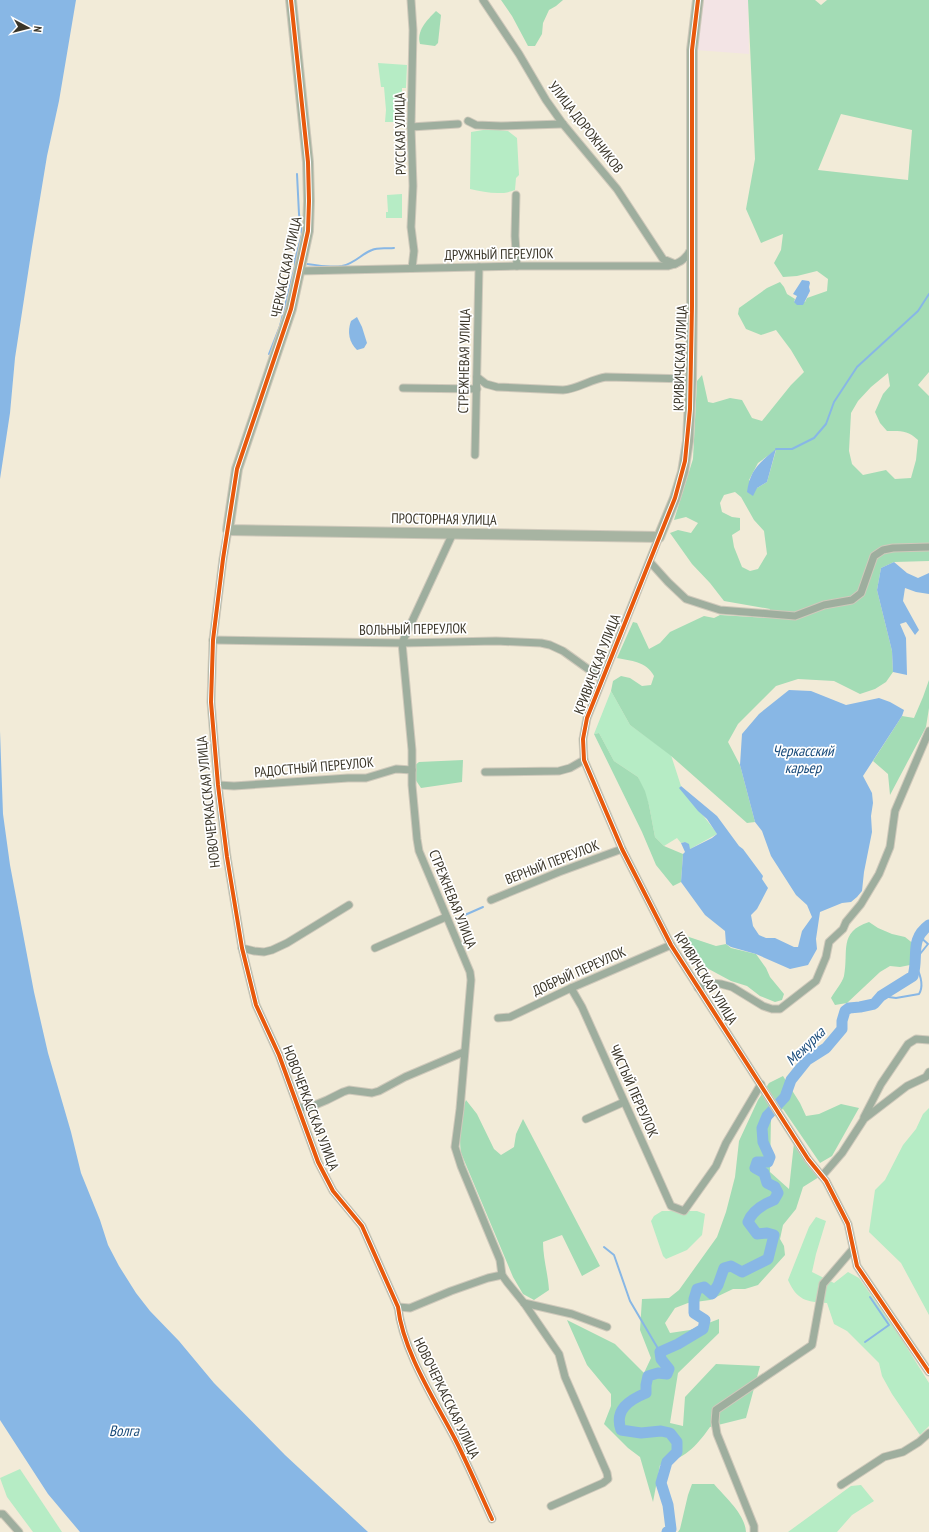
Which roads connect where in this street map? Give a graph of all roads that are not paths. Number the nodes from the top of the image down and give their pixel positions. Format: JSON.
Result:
{"nodes":[{"id":1,"x":291,"y":0,"type":"edge"},
{"id":2,"x":411,"y":0,"type":"edge"},
{"id":3,"x":483,"y":0,"type":"edge"},
{"id":4,"x":698,"y":0,"type":"edge"},
{"id":5,"x":468,"y":121,"type":"dead end"},
{"id":6,"x":458,"y":124,"type":"dead end"},
{"id":7,"x":564,"y":124,"type":"junction"},
{"id":8,"x":411,"y":127,"type":"junction"},
{"id":9,"x":516,"y":195,"type":"dead end"},
{"id":10,"x":691,"y":248,"type":"junction"},
{"id":11,"x":675,"y":264,"type":"junction"},
{"id":12,"x":517,"y":266,"type":"junction"},
{"id":13,"x":479,"y":267,"type":"junction"},
{"id":14,"x":412,"y":268,"type":"junction"},
{"id":15,"x":299,"y":271,"type":"junction"},
{"id":16,"x":477,"y":377,"type":"junction"},
{"id":17,"x":691,"y":379,"type":"junction"},
{"id":18,"x":403,"y":388,"type":"dead end"},
{"id":19,"x":477,"y":389,"type":"junction"},
{"id":20,"x":475,"y":455,"type":"dead end"},
{"id":21,"x":228,"y":530,"type":"junction"},
{"id":22,"x":453,"y":533,"type":"junction"},
{"id":23,"x":659,"y":537,"type":"junction"},
{"id":24,"x":929,"y":547,"type":"edge"},
{"id":25,"x":650,"y":562,"type":"junction"},
{"id":26,"x":213,"y":640,"type":"junction"},
{"id":27,"x":402,"y":643,"type":"junction"},
{"id":28,"x":602,"y":679,"type":"junction"},
{"id":29,"x":929,"y":731,"type":"edge"},
{"id":30,"x":584,"y":760,"type":"junction"},
{"id":31,"x":412,"y":770,"type":"junction"},
{"id":32,"x":485,"y":772,"type":"dead end"},
{"id":33,"x":218,"y":785,"type":"junction"},
{"id":34,"x":622,"y":849,"type":"junction"},
{"id":35,"x":491,"y":900,"type":"dead end"},
{"id":36,"x":349,"y":904,"type":"dead end"},
{"id":37,"x":446,"y":917,"type":"junction"},
{"id":38,"x":671,"y":945,"type":"junction"},
{"id":39,"x":242,"y":948,"type":"junction"},
{"id":40,"x":375,"y":948,"type":"dead end"},
{"id":41,"x":571,"y":988,"type":"junction"},
{"id":42,"x":698,"y":988,"type":"junction"},
{"id":43,"x":498,"y":1018,"type":"dead end"},
{"id":44,"x":929,"y":1040,"type":"edge"},
{"id":45,"x":464,"y":1052,"type":"junction"},
{"id":46,"x":929,"y":1072,"type":"edge"},
{"id":47,"x":761,"y":1084,"type":"junction"},
{"id":48,"x":624,"y":1102,"type":"junction"},
{"id":49,"x":298,"y":1107,"type":"junction"},
{"id":50,"x":586,"y":1119,"type":"dead end"},
{"id":51,"x":864,"y":1119,"type":"junction"},
{"id":52,"x":822,"y":1176,"type":"junction"},
{"id":53,"x":853,"y":1249,"type":"junction"},
{"id":54,"x":502,"y":1275,"type":"junction"},
{"id":55,"x":524,"y":1303,"type":"junction"},
{"id":56,"x":398,"y":1307,"type":"junction"},
{"id":57,"x":608,"y":1327,"type":"dead end"},
{"id":58,"x":929,"y":1372,"type":"edge"},
{"id":59,"x":929,"y":1433,"type":"edge"},
{"id":60,"x":841,"y":1485,"type":"dead end"},
{"id":61,"x":551,"y":1506,"type":"dead end"},
{"id":62,"x":2,"y":1514,"type":"edge"},
{"id":63,"x":492,"y":1519,"type":"dead end"},
{"id":64,"x":19,"y":1532,"type":"edge"},
{"id":65,"x":754,"y":1532,"type":"edge"}],
"edges":[{"from":1,"to":15,"type":"street","name":"ЧЕРКАССКАЯ УЛИЦА"},
{"from":2,"to":8,"type":"street","name":"РУССКАЯ УЛИЦА"},
{"from":3,"to":7,"type":"street","name":"УЛИЦА ДОРОЖНИКОВ"},
{"from":4,"to":10,"type":"street","name":"КРИВИЧСКАЯ УЛИЦА"},
{"from":5,"to":7,"type":"street"},
{"from":6,"to":8,"type":"street"},
{"from":7,"to":11,"type":"street","name":"УЛИЦА ДОРОЖНИКОВ"},
{"from":8,"to":14,"type":"street","name":"РУССКАЯ УЛИЦА"},
{"from":9,"to":12,"type":"street"},
{"from":10,"to":11,"type":"street"},
{"from":10,"to":17,"type":"street","name":"КРИВИЧСКАЯ УЛИЦА"},
{"from":11,"to":12,"type":"street","name":"ДРУЖНЫЙ ПЕРЕУЛОК"},
{"from":12,"to":13,"type":"street","name":"ДРУЖНЫЙ ПЕРЕУЛОК"},
{"from":13,"to":14,"type":"street","name":"ДРУЖНЫЙ ПЕРЕУЛОК"},
{"from":13,"to":16,"type":"street","name":"СТРЕЖНЕВАЯ УЛИЦА"},
{"from":14,"to":15,"type":"street","name":"ДРУЖНЫЙ ПЕРЕУЛОК"},
{"from":15,"to":21,"type":"street","name":"ЧЕРКАССКАЯ УЛИЦА"},
{"from":16,"to":17,"type":"street"},
{"from":16,"to":19,"type":"street","name":"СТРЕЖНЕВАЯ УЛИЦА"},
{"from":17,"to":23,"type":"street","name":"КРИВИЧСКАЯ УЛИЦА"},
{"from":18,"to":19,"type":"street"},
{"from":19,"to":20,"type":"street","name":"СТРЕЖНЕВАЯ УЛИЦА"},
{"from":21,"to":22,"type":"street","name":"ПРОСТОРНАЯ УЛИЦА"},
{"from":21,"to":26,"type":"street","name":"НОВОЧЕРКАССКАЯ УЛИЦА"},
{"from":22,"to":23,"type":"street","name":"ПРОСТОРНАЯ УЛИЦА"},
{"from":22,"to":27,"type":"street"},
{"from":23,"to":25,"type":"street","name":"КРИВИЧСКАЯ УЛИЦА"},
{"from":24,"to":25,"type":"street"},
{"from":25,"to":28,"type":"street","name":"КРИВИЧСКАЯ УЛИЦА"},
{"from":26,"to":27,"type":"street","name":"ВОЛЬНЫЙ ПЕРЕУЛОК"},
{"from":26,"to":33,"type":"street","name":"НОВОЧЕРКАССКАЯ УЛИЦА"},
{"from":27,"to":28,"type":"street","name":"ВОЛЬНЫЙ ПЕРЕУЛОК"},
{"from":27,"to":31,"type":"street","name":"СТРЕЖНЕВАЯ УЛИЦА"},
{"from":28,"to":30,"type":"street","name":"КРИВИЧСКАЯ УЛИЦА"},
{"from":29,"to":42,"type":"street"},
{"from":30,"to":32,"type":"street"},
{"from":30,"to":34,"type":"street","name":"КРИВИЧСКАЯ УЛИЦА"},
{"from":31,"to":33,"type":"street","name":"РАДОСТНЫЙ ПЕРЕУЛОК"},
{"from":31,"to":37,"type":"street","name":"СТРЕЖНЕВАЯ УЛИЦА"},
{"from":33,"to":39,"type":"street","name":"НОВОЧЕРКАССКАЯ УЛИЦА"},
{"from":34,"to":35,"type":"street","name":"ВЕРНЫЙ ПЕРЕУЛОК"},
{"from":34,"to":38,"type":"street","name":"КРИВИЧСКАЯ УЛИЦА"},
{"from":36,"to":39,"type":"street"},
{"from":37,"to":40,"type":"street"},
{"from":37,"to":45,"type":"street","name":"СТРЕЖНЕВАЯ УЛИЦА"},
{"from":38,"to":41,"type":"street","name":"ДОБРЫЙ ПЕРЕУЛОК"},
{"from":38,"to":42,"type":"street","name":"КРИВИЧСКАЯ УЛИЦА"},
{"from":39,"to":49,"type":"street","name":"НОВОЧЕРКАССКАЯ УЛИЦА"},
{"from":41,"to":43,"type":"street","name":"ДОБРЫЙ ПЕРЕУЛОК"},
{"from":41,"to":48,"type":"street","name":"ЧИСТЫЙ ПЕРЕУЛОК"},
{"from":42,"to":47,"type":"street","name":"КРИВИЧСКАЯ УЛИЦА"},
{"from":44,"to":51,"type":"street"},
{"from":45,"to":49,"type":"street"},
{"from":45,"to":54,"type":"street","name":"СТРЕЖНЕВАЯ УЛИЦА"},
{"from":46,"to":51,"type":"street"},
{"from":47,"to":48,"type":"street","name":"ЧИСТЫЙ ПЕРЕУЛОК"},
{"from":47,"to":52,"type":"street","name":"КРИВИЧСКАЯ УЛИЦА"},
{"from":48,"to":50,"type":"street"},
{"from":49,"to":56,"type":"street","name":"НОВОЧЕРКАССКАЯ УЛИЦА"},
{"from":51,"to":52,"type":"street"},
{"from":52,"to":53,"type":"street","name":"КРИВИЧСКАЯ УЛИЦА"},
{"from":53,"to":58,"type":"street","name":"КРИВИЧСКАЯ УЛИЦА"},
{"from":53,"to":65,"type":"street"},
{"from":54,"to":55,"type":"street"},
{"from":54,"to":56,"type":"street"},
{"from":55,"to":57,"type":"street"},
{"from":55,"to":61,"type":"street"},
{"from":56,"to":63,"type":"street","name":"НОВОЧЕРКАССКАЯ УЛИЦА"},
{"from":59,"to":60,"type":"street"},
{"from":62,"to":64,"type":"street"}]}
